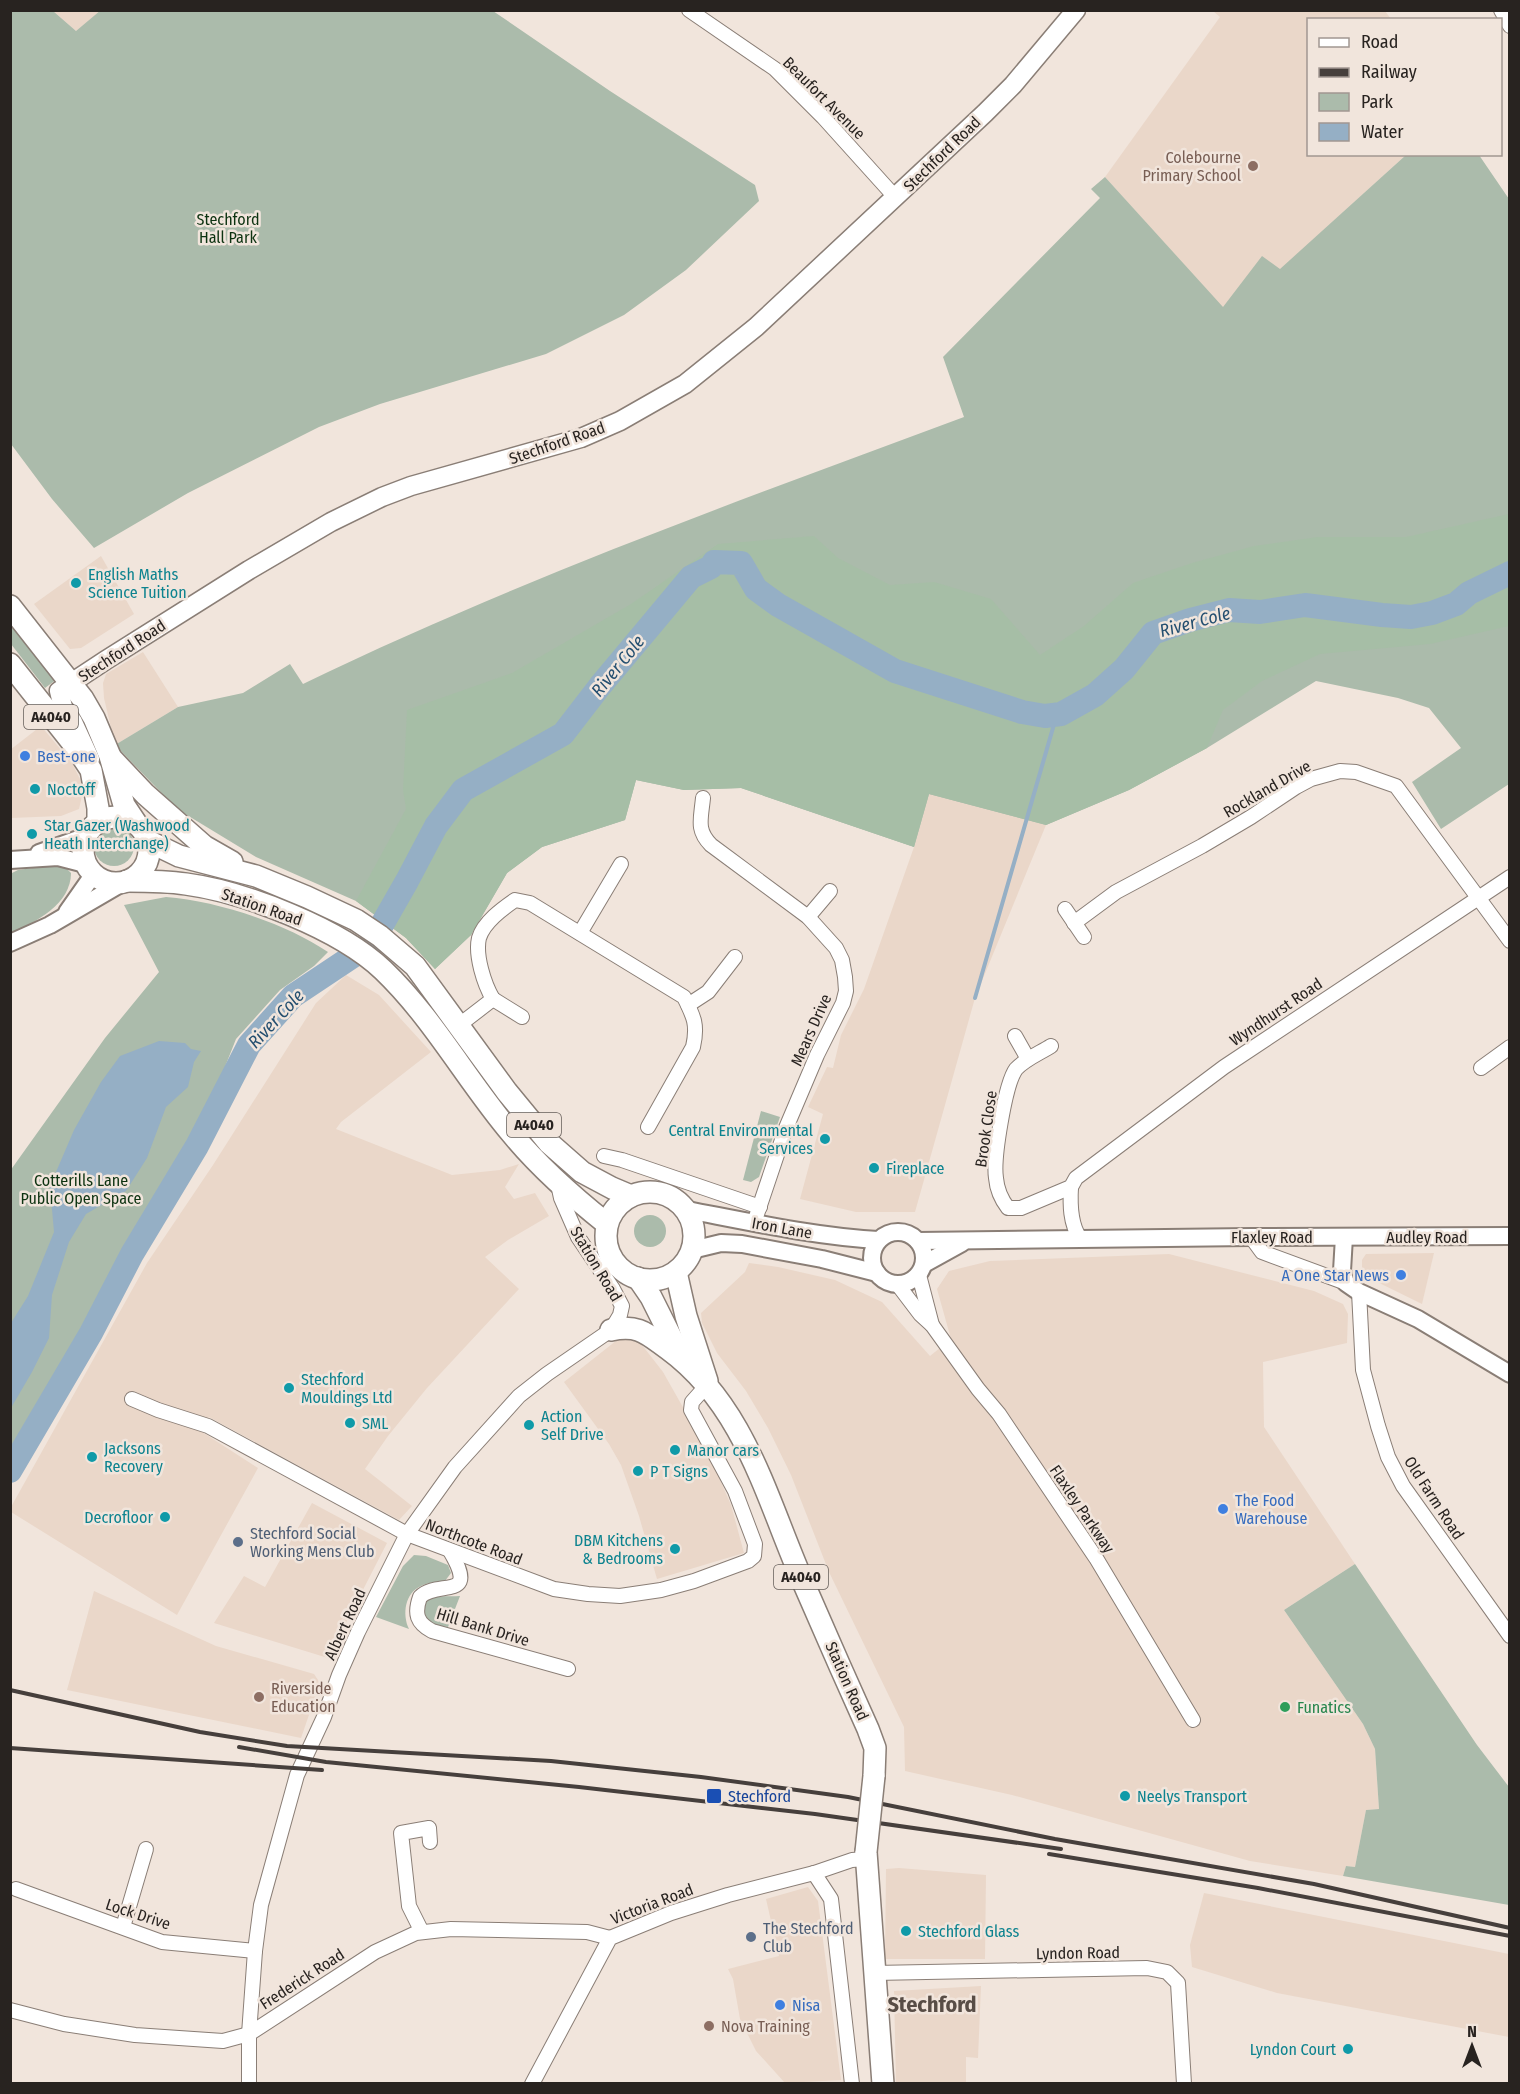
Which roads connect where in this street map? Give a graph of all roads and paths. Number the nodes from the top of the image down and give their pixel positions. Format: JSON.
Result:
{"nodes":[{"id":1,"x":689,"y":10,"type":"edge"},
{"id":2,"x":1076,"y":10,"type":"edge"},
{"id":3,"x":1501,"y":10,"type":"edge"},
{"id":4,"x":1509,"y":26,"type":"edge"},
{"id":5,"x":896,"y":198,"type":"junction"},
{"id":6,"x":10,"y":606,"type":"edge"},
{"id":7,"x":10,"y":664,"type":"edge"},
{"id":8,"x":72,"y":683,"type":"junction"},
{"id":9,"x":110,"y":756,"type":"junction"},
{"id":10,"x":91,"y":770,"type":"junction"},
{"id":11,"x":703,"y":798,"type":"dead end"},
{"id":12,"x":91,"y":829,"type":"junction"},
{"id":13,"x":142,"y":832,"type":"junction"},
{"id":14,"x":16,"y":860,"type":"edge"},
{"id":15,"x":621,"y":864,"type":"dead end"},
{"id":16,"x":89,"y":870,"type":"junction"},
{"id":17,"x":256,"y":876,"type":"junction"},
{"id":18,"x":1509,"y":877,"type":"edge"},
{"id":19,"x":125,"y":882,"type":"junction"},
{"id":20,"x":830,"y":891,"type":"dead end"},
{"id":21,"x":1479,"y":898,"type":"junction"},
{"id":22,"x":1065,"y":909,"type":"dead end"},
{"id":23,"x":808,"y":917,"type":"junction"},
{"id":24,"x":63,"y":918,"type":"junction"},
{"id":25,"x":1074,"y":923,"type":"junction"},
{"id":26,"x":580,"y":933,"type":"junction"},
{"id":27,"x":1084,"y":937,"type":"dead end"},
{"id":28,"x":1509,"y":941,"type":"edge"},
{"id":29,"x":10,"y":943,"type":"edge"},
{"id":30,"x":735,"y":957,"type":"dead end"},
{"id":31,"x":493,"y":999,"type":"junction"},
{"id":32,"x":688,"y":1005,"type":"junction"},
{"id":33,"x":522,"y":1017,"type":"dead end"},
{"id":34,"x":458,"y":1026,"type":"junction"},
{"id":35,"x":1015,"y":1036,"type":"dead end"},
{"id":36,"x":1051,"y":1046,"type":"dead end"},
{"id":37,"x":1509,"y":1047,"type":"edge"},
{"id":38,"x":1028,"y":1059,"type":"junction"},
{"id":39,"x":1481,"y":1068,"type":"dead end"},
{"id":40,"x":648,"y":1127,"type":"dead end"},
{"id":41,"x":604,"y":1156,"type":"dead end"},
{"id":42,"x":1071,"y":1187,"type":"junction"},
{"id":43,"x":559,"y":1191,"type":"junction"},
{"id":44,"x":631,"y":1196,"type":"junction"},
{"id":45,"x":1008,"y":1208,"type":"joint"},
{"id":46,"x":687,"y":1210,"type":"junction"},
{"id":47,"x":757,"y":1215,"type":"junction"},
{"id":48,"x":607,"y":1224,"type":"junction"},
{"id":49,"x":1509,"y":1236,"type":"edge"},
{"id":50,"x":1251,"y":1237,"type":"junction"},
{"id":51,"x":1344,"y":1237,"type":"junction"},
{"id":52,"x":1080,"y":1238,"type":"junction"},
{"id":53,"x":878,"y":1240,"type":"junction"},
{"id":54,"x":918,"y":1241,"type":"junction"},
{"id":55,"x":966,"y":1241,"type":"junction"},
{"id":56,"x":692,"y":1250,"type":"junction"},
{"id":57,"x":922,"y":1270,"type":"junction"},
{"id":58,"x":676,"y":1272,"type":"junction"},
{"id":59,"x":877,"y":1273,"type":"junction"},
{"id":60,"x":638,"y":1278,"type":"junction"},
{"id":61,"x":898,"y":1285,"type":"junction"},
{"id":62,"x":1352,"y":1287,"type":"junction"},
{"id":63,"x":932,"y":1325,"type":"junction"},
{"id":64,"x":611,"y":1330,"type":"junction"},
{"id":65,"x":684,"y":1360,"type":"junction"},
{"id":66,"x":1509,"y":1374,"type":"edge"},
{"id":67,"x":708,"y":1384,"type":"junction"},
{"id":68,"x":132,"y":1399,"type":"dead end"},
{"id":69,"x":407,"y":1534,"type":"junction"},
{"id":70,"x":450,"y":1551,"type":"junction"},
{"id":71,"x":1509,"y":1636,"type":"edge"},
{"id":72,"x":568,"y":1670,"type":"dead end"},
{"id":73,"x":1193,"y":1720,"type":"dead end"},
{"id":74,"x":430,"y":1842,"type":"dead end"},
{"id":75,"x":146,"y":1849,"type":"dead end"},
{"id":76,"x":865,"y":1856,"type":"junction"},
{"id":77,"x":814,"y":1873,"type":"junction"},
{"id":78,"x":16,"y":1889,"type":"dead end"},
{"id":79,"x":123,"y":1927,"type":"junction"},
{"id":80,"x":422,"y":1932,"type":"junction"},
{"id":81,"x":610,"y":1938,"type":"junction"},
{"id":82,"x":255,"y":1951,"type":"junction"},
{"id":83,"x":874,"y":1973,"type":"junction"},
{"id":84,"x":10,"y":2010,"type":"edge"},
{"id":85,"x":249,"y":2034,"type":"junction"},
{"id":86,"x":249,"y":2084,"type":"edge"},
{"id":87,"x":532,"y":2084,"type":"edge"},
{"id":88,"x":852,"y":2084,"type":"edge"},
{"id":89,"x":883,"y":2084,"type":"edge"},
{"id":90,"x":1184,"y":2084,"type":"edge"}],
"edges":[{"from":1,"to":5,"type":"street","name":"Beaufort Avenue"},
{"from":2,"to":5,"type":"main road","name":"Stechford Road"},
{"from":3,"to":4,"type":"street"},
{"from":5,"to":8,"type":"main road","name":"Stechford Road"},
{"from":6,"to":8,"type":"main road","number":"A4040"},
{"from":7,"to":10,"type":"main road","number":"A4040"},
{"from":8,"to":9,"type":"main road","number":"A4040"},
{"from":8,"to":10,"type":"main road","name":"Stechford Road"},
{"from":9,"to":13,"type":"main road","number":"A4040"},
{"from":9,"to":17,"type":"main road"},
{"from":10,"to":12,"type":"main road","number":"A4040"},
{"from":11,"to":23,"type":"street","name":"Mears Drive"},
{"from":12,"to":13,"type":"main road"},
{"from":12,"to":14,"type":"street"},
{"from":12,"to":16,"type":"main road"},
{"from":13,"to":17,"type":"main road","number":"A4040"},
{"from":13,"to":19,"type":"main road"},
{"from":14,"to":16,"type":"street"},
{"from":15,"to":26,"type":"street"},
{"from":16,"to":19,"type":"main road"},
{"from":16,"to":24,"type":"street"},
{"from":17,"to":34,"type":"main road","name":"Station Road","number":"A4040"},
{"from":18,"to":21,"type":"street","name":"Wyndhurst Road"},
{"from":19,"to":24,"type":"street"},
{"from":19,"to":43,"type":"main road","name":"Station Road","number":"A4040"},
{"from":20,"to":23,"type":"street"},
{"from":21,"to":25,"type":"street","name":"Rockland Drive"},
{"from":21,"to":28,"type":"street","name":"Rockland Drive"},
{"from":21,"to":42,"type":"street","name":"Wyndhurst Road"},
{"from":22,"to":25,"type":"street"},
{"from":23,"to":47,"type":"street","name":"Mears Drive"},
{"from":24,"to":29,"type":"street"},
{"from":25,"to":27,"type":"street"},
{"from":26,"to":31,"type":"street"},
{"from":26,"to":32,"type":"street"},
{"from":30,"to":32,"type":"street"},
{"from":31,"to":33,"type":"street"},
{"from":31,"to":34,"type":"street"},
{"from":32,"to":40,"type":"street"},
{"from":34,"to":44,"type":"main road","number":"A4040"},
{"from":35,"to":38,"type":"street"},
{"from":36,"to":38,"type":"street","name":"Brook Close"},
{"from":37,"to":39,"type":"street"},
{"from":38,"to":45,"type":"street","name":"Brook Close"},
{"from":41,"to":47,"type":"street"},
{"from":42,"to":45,"type":"street","name":"Wyndhurst Road"},
{"from":42,"to":52,"type":"street"},
{"from":43,"to":48,"type":"main road","number":"A4040"},
{"from":43,"to":64,"type":"street","name":"Station Road"},
{"from":44,"to":46,"type":"main road"},
{"from":44,"to":48,"type":"main road"},
{"from":46,"to":47,"type":"street","name":"Iron Lane"},
{"from":46,"to":56,"type":"main road"},
{"from":47,"to":53,"type":"street","name":"Iron Lane"},
{"from":48,"to":60,"type":"main road"},
{"from":49,"to":51,"type":"street","name":"Audley Road"},
{"from":50,"to":51,"type":"street","name":"Flaxley Road"},
{"from":50,"to":52,"type":"street","name":"Flaxley Road"},
{"from":50,"to":62,"type":"street"},
{"from":51,"to":62,"type":"street"},
{"from":52,"to":55,"type":"street","name":"Flaxley Road"},
{"from":53,"to":54,"type":"street"},
{"from":53,"to":59,"type":"street"},
{"from":54,"to":55,"type":"street","name":"Flaxley Road"},
{"from":54,"to":57,"type":"street"},
{"from":55,"to":57,"type":"street","name":"Flaxley Road"},
{"from":56,"to":58,"type":"main road"},
{"from":56,"to":59,"type":"street","name":"Iron Lane"},
{"from":57,"to":61,"type":"street"},
{"from":57,"to":63,"type":"street","name":"Flaxley Parkway"},
{"from":58,"to":60,"type":"main road"},
{"from":58,"to":67,"type":"main road","number":"A4040"},
{"from":59,"to":61,"type":"street"},
{"from":60,"to":65,"type":"main road","number":"A4040"},
{"from":61,"to":63,"type":"street","name":"Flaxley Parkway"},
{"from":62,"to":66,"type":"street"},
{"from":62,"to":71,"type":"street","name":"Old Farm Road"},
{"from":63,"to":73,"type":"street","name":"Flaxley Parkway"},
{"from":64,"to":65,"type":"main road","name":"Station Road","number":"A4040"},
{"from":64,"to":69,"type":"street","name":"Albert Road"},
{"from":65,"to":67,"type":"main road","name":"Station Road","number":"A4040"},
{"from":67,"to":70,"type":"street","name":"Northcote Road"},
{"from":67,"to":76,"type":"main road","name":"Station Road","number":"A4040","bridge":true},
{"from":68,"to":69,"type":"street","name":"Northcote Road"},
{"from":69,"to":70,"type":"street","name":"Northcote Road"},
{"from":69,"to":82,"type":"street","name":"Albert Road"},
{"from":70,"to":72,"type":"street","name":"Hill Bank Drive"},
{"from":74,"to":80,"type":"street"},
{"from":75,"to":79,"type":"street"},
{"from":76,"to":77,"type":"street","name":"Victoria Road"},
{"from":76,"to":83,"type":"main road","name":"Station Road","number":"A4040"},
{"from":77,"to":81,"type":"street","name":"Victoria Road"},
{"from":77,"to":88,"type":"street"},
{"from":78,"to":79,"type":"street","name":"Lock Drive"},
{"from":79,"to":82,"type":"street","name":"Lock Drive"},
{"from":80,"to":81,"type":"street","name":"Frederick Road"},
{"from":80,"to":85,"type":"street","name":"Frederick Road"},
{"from":81,"to":87,"type":"street","name":"Victoria Road"},
{"from":82,"to":85,"type":"street","name":"Albert Road"},
{"from":83,"to":89,"type":"main road","name":"Station Road","number":"A4040"},
{"from":83,"to":90,"type":"street","name":"Lyndon Road"},
{"from":84,"to":85,"type":"street","name":"Frederick Road"},
{"from":85,"to":86,"type":"street","name":"Albert Road"}]}
